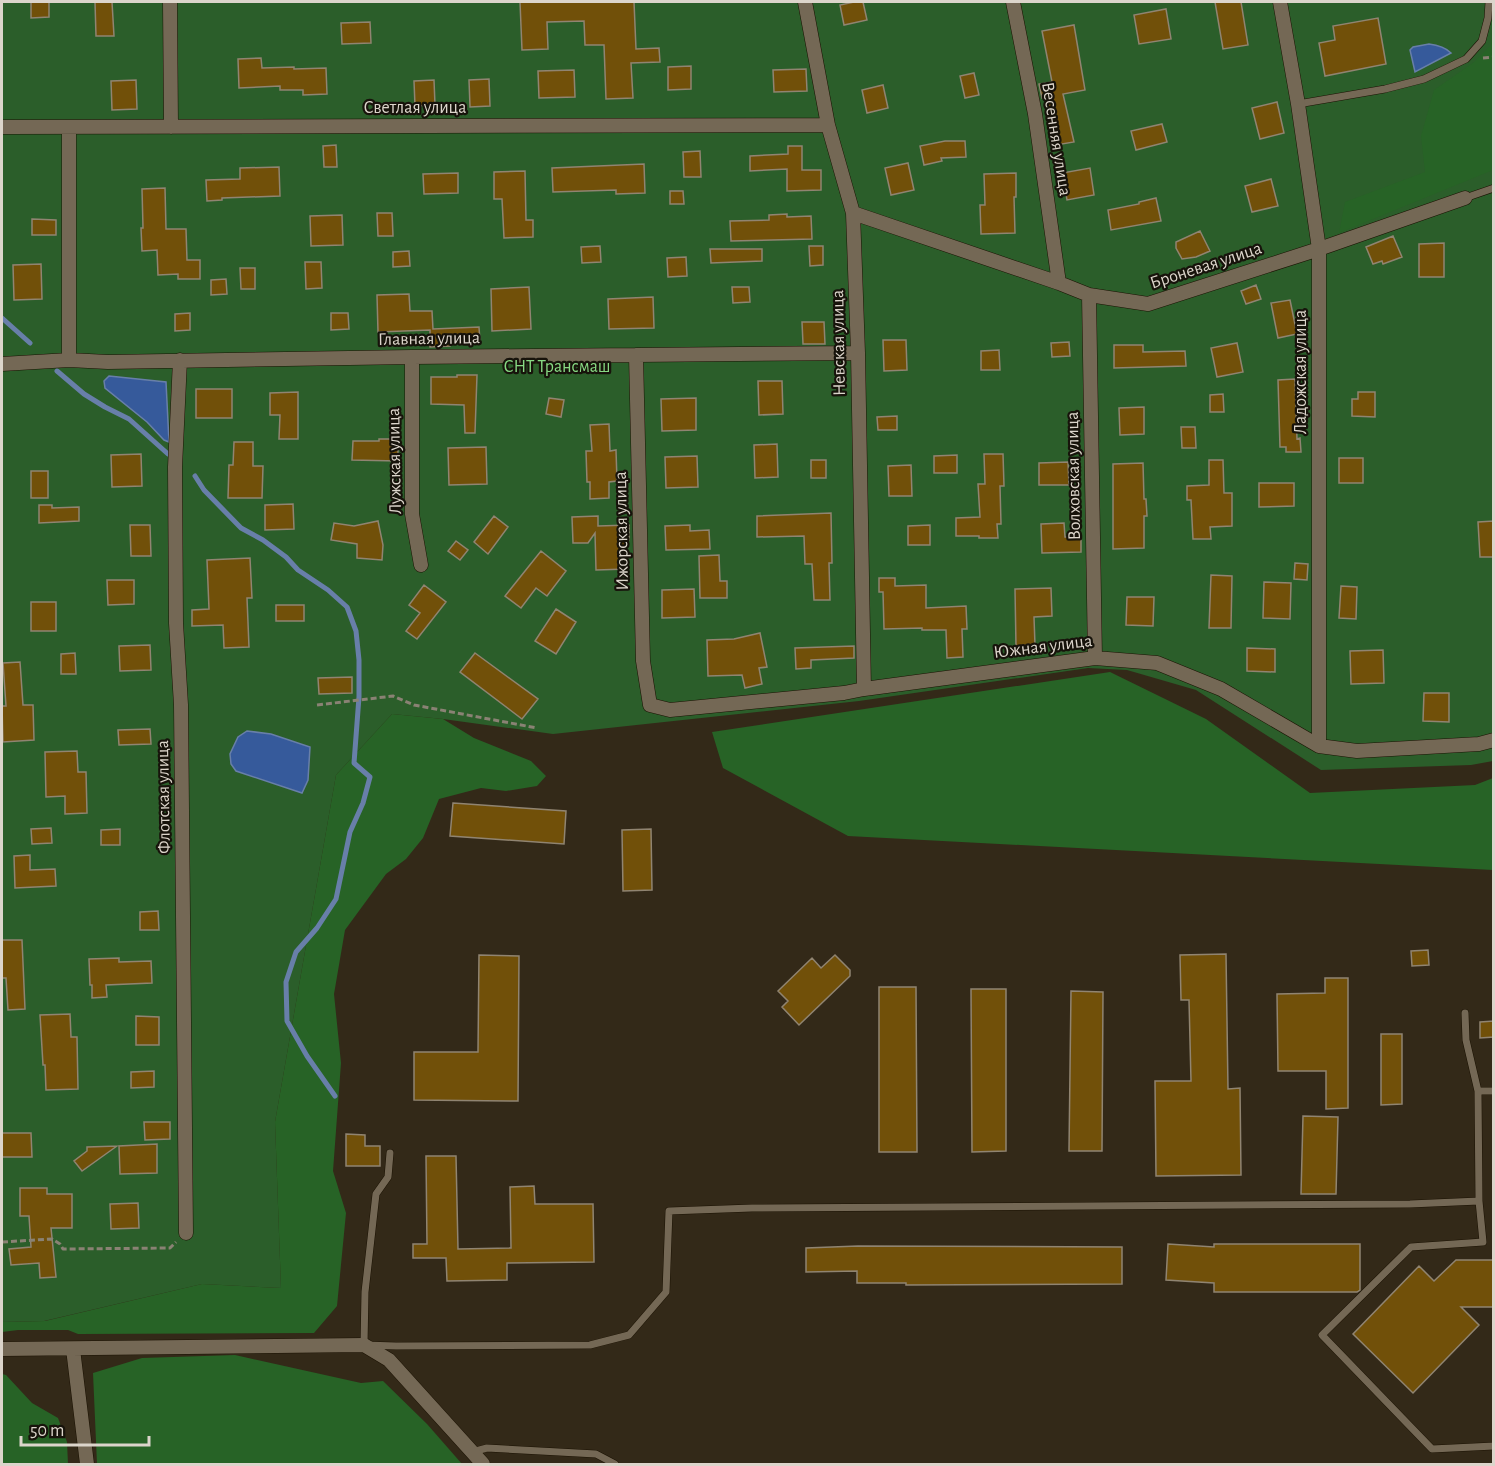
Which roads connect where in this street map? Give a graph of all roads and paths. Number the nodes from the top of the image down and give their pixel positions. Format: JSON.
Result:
{"nodes":[{"id":1,"x":170,"y":2,"type":"edge"},
{"id":2,"x":805,"y":2,"type":"edge"},
{"id":3,"x":1013,"y":2,"type":"edge"},
{"id":4,"x":1280,"y":2,"type":"edge"},
{"id":5,"x":1489,"y":2,"type":"edge"},
{"id":6,"x":1298,"y":104,"type":"junction"},
{"id":7,"x":828,"y":125,"type":"junction"},
{"id":8,"x":2,"y":127,"type":"edge"},
{"id":9,"x":69,"y":127,"type":"junction"},
{"id":10,"x":171,"y":127,"type":"junction"},
{"id":11,"x":1494,"y":188,"type":"edge"},
{"id":12,"x":1465,"y":198,"type":"joint"},
{"id":13,"x":853,"y":213,"type":"junction"},
{"id":14,"x":1319,"y":249,"type":"junction"},
{"id":15,"x":1059,"y":283,"type":"junction"},
{"id":16,"x":1089,"y":294,"type":"junction"},
{"id":17,"x":858,"y":352,"type":"junction"},
{"id":18,"x":636,"y":355,"type":"junction"},
{"id":19,"x":412,"y":357,"type":"junction"},
{"id":20,"x":69,"y":360,"type":"junction"},
{"id":21,"x":180,"y":360,"type":"junction"},
{"id":22,"x":2,"y":364,"type":"edge"},
{"id":23,"x":421,"y":565,"type":"dead end"},
{"id":24,"x":1095,"y":658,"type":"junction"},
{"id":25,"x":864,"y":689,"type":"junction"},
{"id":26,"x":317,"y":705,"type":"dead end"},
{"id":27,"x":650,"y":705,"type":"joint"},
{"id":28,"x":537,"y":728,"type":"dead end"},
{"id":29,"x":1494,"y":740,"type":"edge"},
{"id":30,"x":1319,"y":746,"type":"junction"},
{"id":31,"x":1465,"y":1013,"type":"dead end"},
{"id":32,"x":1478,"y":1091,"type":"junction"},
{"id":33,"x":1494,"y":1091,"type":"edge"},
{"id":34,"x":390,"y":1154,"type":"dead end"},
{"id":35,"x":1479,"y":1201,"type":"junction"},
{"id":36,"x":186,"y":1233,"type":"joint"},
{"id":37,"x":2,"y":1242,"type":"edge"},
{"id":38,"x":364,"y":1345,"type":"junction"},
{"id":39,"x":73,"y":1348,"type":"junction"},
{"id":40,"x":2,"y":1349,"type":"edge"},
{"id":41,"x":1494,"y":1446,"type":"edge"},
{"id":42,"x":472,"y":1452,"type":"junction"},
{"id":43,"x":87,"y":1464,"type":"edge"},
{"id":44,"x":483,"y":1464,"type":"edge"},
{"id":45,"x":615,"y":1464,"type":"edge"}],
"edges":[{"from":1,"to":10,"type":"street"},
{"from":2,"to":7,"type":"street","name":"Невская улица"},
{"from":3,"to":15,"type":"street","name":"Весенняя улица"},
{"from":4,"to":6,"type":"street","name":"Ладожская улица"},
{"from":5,"to":6,"type":"lane"},
{"from":6,"to":14,"type":"street","name":"Ладожская улица"},
{"from":7,"to":10,"type":"street","name":"Светлая улица"},
{"from":7,"to":13,"type":"street","name":"Невская улица"},
{"from":8,"to":9,"type":"street","name":"Светлая улица"},
{"from":9,"to":10,"type":"street","name":"Светлая улица"},
{"from":9,"to":20,"type":"street"},
{"from":11,"to":12,"type":"lane"},
{"from":12,"to":14,"type":"street","name":"Броневая улица"},
{"from":13,"to":15,"type":"street","name":"Броневая улица"},
{"from":13,"to":17,"type":"street","name":"Невская улица"},
{"from":14,"to":16,"type":"street","name":"Броневая улица"},
{"from":14,"to":30,"type":"street","name":"Ладожская улица"},
{"from":15,"to":16,"type":"street","name":"Броневая улица"},
{"from":16,"to":24,"type":"street","name":"Волховская улица"},
{"from":17,"to":18,"type":"street","name":"Главная улица"},
{"from":17,"to":25,"type":"street","name":"Невская улица"},
{"from":18,"to":19,"type":"street","name":"Главная улица"},
{"from":18,"to":27,"type":"street","name":"Ижорская улица"},
{"from":19,"to":21,"type":"street","name":"Главная улица"},
{"from":19,"to":23,"type":"street","name":"Лужская улица"},
{"from":20,"to":21,"type":"street","name":"Главная улица"},
{"from":20,"to":22,"type":"street","name":"Главная улица"},
{"from":21,"to":36,"type":"street","name":"Флотская улица"},
{"from":24,"to":25,"type":"street","name":"Южная улица"},
{"from":24,"to":30,"type":"street","name":"Южная улица"},
{"from":25,"to":27,"type":"street","name":"Южная улица"},
{"from":26,"to":28,"type":"path"},
{"from":29,"to":30,"type":"street","name":"Южная улица"},
{"from":31,"to":32,"type":"lane"},
{"from":32,"to":33,"type":"lane"},
{"from":32,"to":35,"type":"lane"},
{"from":34,"to":38,"type":"lane"},
{"from":35,"to":38,"type":"lane"},
{"from":35,"to":41,"type":"lane"},
{"from":36,"to":37,"type":"path"},
{"from":38,"to":39,"type":"street"},
{"from":38,"to":42,"type":"street"},
{"from":39,"to":40,"type":"street"},
{"from":39,"to":43,"type":"street"},
{"from":42,"to":44,"type":"street"},
{"from":42,"to":45,"type":"lane"}]}
